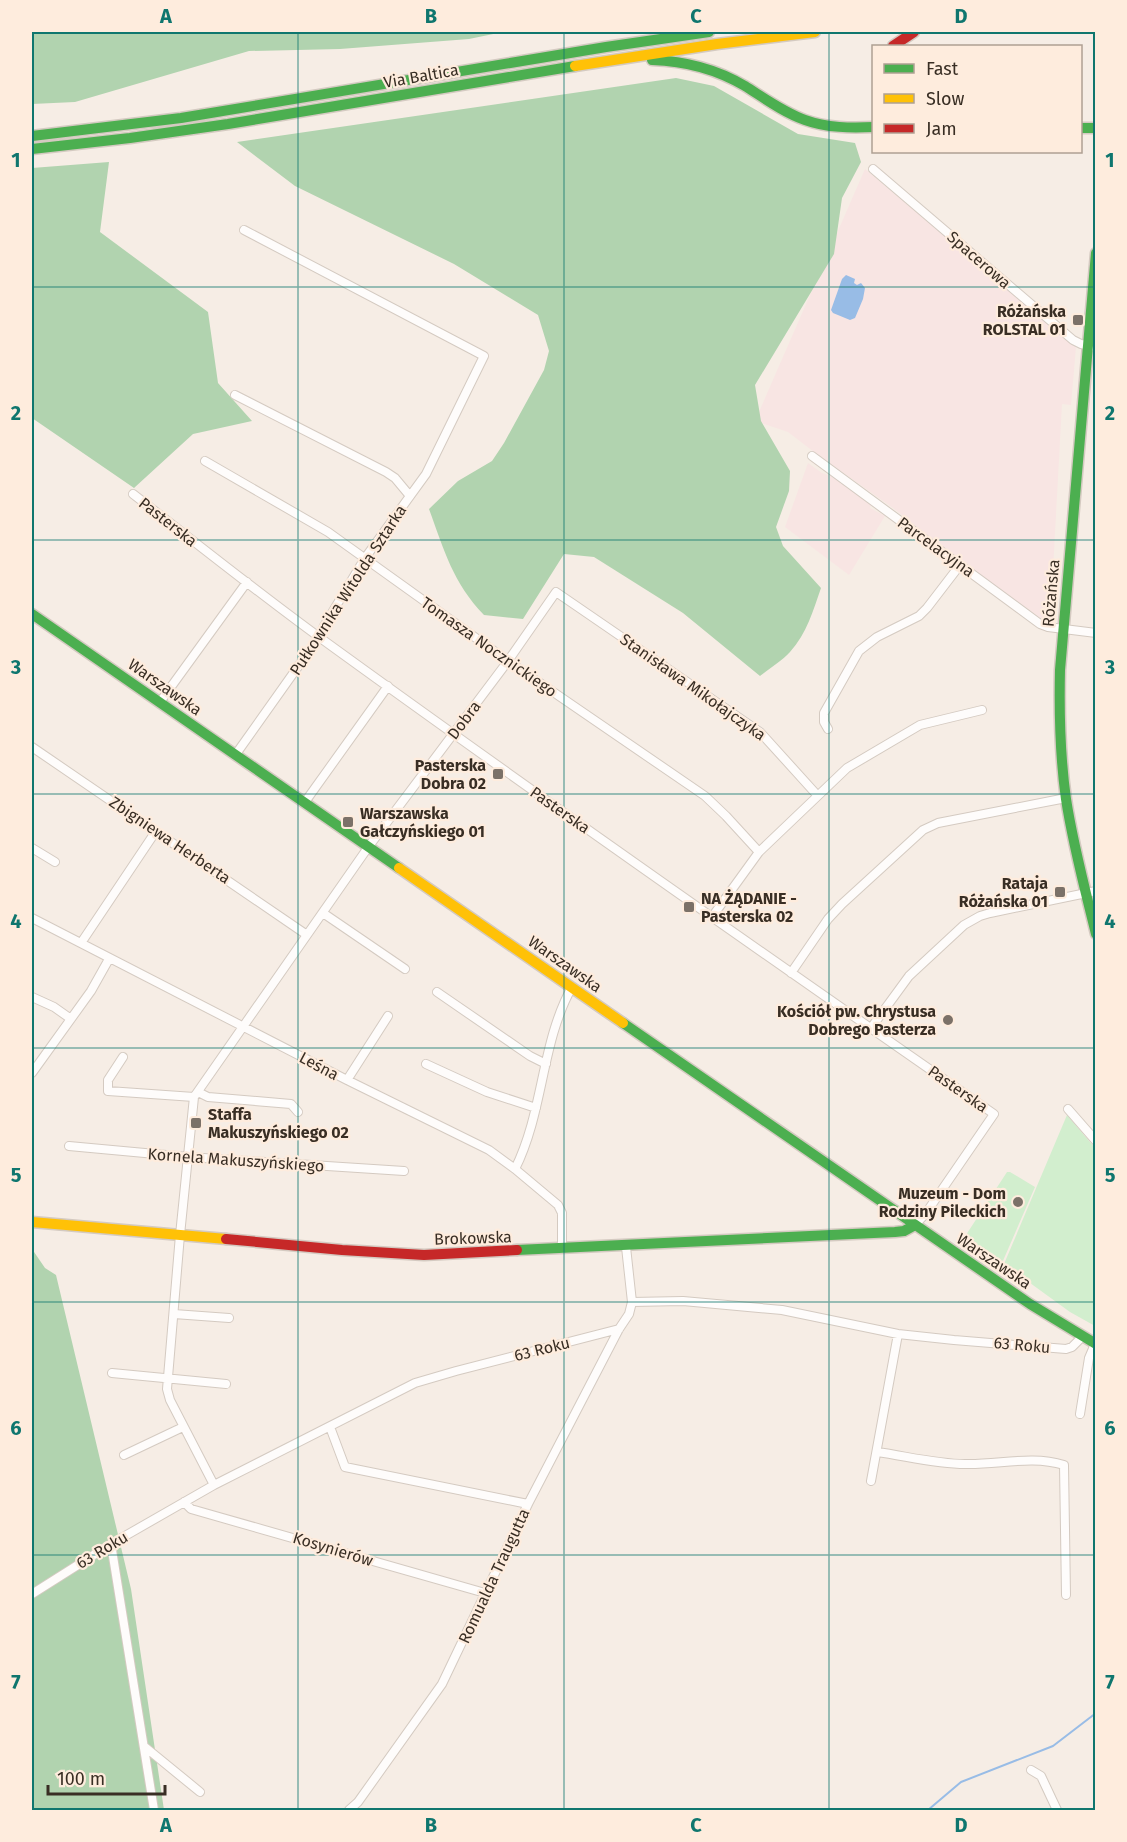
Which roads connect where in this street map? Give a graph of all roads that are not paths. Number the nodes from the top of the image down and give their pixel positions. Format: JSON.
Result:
{"nodes":[{"id":1,"x":709,"y":32,"type":"edge"},
{"id":2,"x":815,"y":32,"type":"edge"},
{"id":3,"x":914,"y":32,"type":"edge"},
{"id":4,"x":894,"y":45,"type":"edge"},
{"id":5,"x":615,"y":58,"type":"junction"},
{"id":6,"x":872,"y":127,"type":"edge"},
{"id":7,"x":32,"y":136,"type":"edge"},
{"id":8,"x":32,"y":149,"type":"edge"},
{"id":9,"x":873,"y":169,"type":"dead end"},
{"id":10,"x":244,"y":230,"type":"dead end"},
{"id":11,"x":1095,"y":253,"type":"edge"},
{"id":12,"x":1091,"y":347,"type":"edge"},
{"id":13,"x":235,"y":395,"type":"dead end"},
{"id":14,"x":812,"y":456,"type":"dead end"},
{"id":15,"x":205,"y":461,"type":"dead end"},
{"id":16,"x":133,"y":494,"type":"dead end"},
{"id":17,"x":410,"y":496,"type":"junction"},
{"id":18,"x":365,"y":558,"type":"junction"},
{"id":19,"x":960,"y":565,"type":"junction"},
{"id":20,"x":247,"y":582,"type":"junction"},
{"id":21,"x":556,"y":592,"type":"joint"},
{"id":22,"x":32,"y":614,"type":"edge"},
{"id":23,"x":1063,"y":629,"type":"junction"},
{"id":24,"x":1095,"y":633,"type":"edge"},
{"id":25,"x":319,"y":637,"type":"junction"},
{"id":26,"x":508,"y":661,"type":"junction"},
{"id":27,"x":388,"y":686,"type":"junction"},
{"id":28,"x":160,"y":702,"type":"junction"},
{"id":29,"x":982,"y":710,"type":"dead end"},
{"id":30,"x":828,"y":729,"type":"dead end"},
{"id":31,"x":453,"y":734,"type":"junction"},
{"id":32,"x":32,"y":747,"type":"edge"},
{"id":33,"x":236,"y":754,"type":"junction"},
{"id":34,"x":817,"y":795,"type":"junction"},
{"id":35,"x":1066,"y":798,"type":"junction"},
{"id":36,"x":305,"y":802,"type":"junction"},
{"id":37,"x":156,"y":831,"type":"junction"},
{"id":38,"x":369,"y":846,"type":"junction"},
{"id":39,"x":32,"y":848,"type":"edge"},
{"id":40,"x":759,"y":852,"type":"junction"},
{"id":41,"x":55,"y":862,"type":"dead end"},
{"id":42,"x":1091,"y":892,"type":"edge"},
{"id":43,"x":322,"y":913,"type":"junction"},
{"id":44,"x":712,"y":917,"type":"junction"},
{"id":45,"x":32,"y":918,"type":"edge"},
{"id":46,"x":1095,"y":934,"type":"edge"},
{"id":47,"x":307,"y":935,"type":"junction"},
{"id":48,"x":81,"y":943,"type":"junction"},
{"id":49,"x":109,"y":959,"type":"junction"},
{"id":50,"x":405,"y":969,"type":"dead end"},
{"id":51,"x":791,"y":973,"type":"junction"},
{"id":52,"x":572,"y":987,"type":"junction"},
{"id":53,"x":436,"y":992,"type":"dead end"},
{"id":54,"x":32,"y":997,"type":"edge"},
{"id":55,"x":388,"y":1016,"type":"dead end"},
{"id":56,"x":71,"y":1018,"type":"junction"},
{"id":57,"x":245,"y":1027,"type":"junction"},
{"id":58,"x":871,"y":1028,"type":"junction"},
{"id":59,"x":123,"y":1057,"type":"dead end"},
{"id":60,"x":546,"y":1064,"type":"junction"},
{"id":61,"x":426,"y":1065,"type":"dead end"},
{"id":62,"x":32,"y":1073,"type":"edge"},
{"id":63,"x":347,"y":1080,"type":"junction"},
{"id":64,"x":196,"y":1095,"type":"junction"},
{"id":65,"x":536,"y":1108,"type":"junction"},
{"id":66,"x":1068,"y":1109,"type":"dead end"},
{"id":67,"x":298,"y":1112,"type":"dead end"},
{"id":68,"x":1095,"y":1141,"type":"edge"},
{"id":69,"x":69,"y":1146,"type":"dead end"},
{"id":70,"x":188,"y":1157,"type":"junction"},
{"id":71,"x":515,"y":1168,"type":"junction"},
{"id":72,"x":404,"y":1171,"type":"dead end"},
{"id":73,"x":32,"y":1222,"type":"edge"},
{"id":74,"x":915,"y":1225,"type":"junction"},
{"id":75,"x":180,"y":1235,"type":"junction"},
{"id":76,"x":626,"y":1247,"type":"junction"},
{"id":77,"x":562,"y":1249,"type":"junction"},
{"id":78,"x":632,"y":1302,"type":"junction"},
{"id":79,"x":174,"y":1314,"type":"junction"},
{"id":80,"x":229,"y":1318,"type":"dead end"},
{"id":81,"x":619,"y":1329,"type":"junction"},
{"id":82,"x":898,"y":1334,"type":"junction"},
{"id":83,"x":1082,"y":1337,"type":"junction"},
{"id":84,"x":1095,"y":1344,"type":"edge"},
{"id":85,"x":112,"y":1373,"type":"dead end"},
{"id":86,"x":168,"y":1379,"type":"junction"},
{"id":87,"x":226,"y":1384,"type":"dead end"},
{"id":88,"x":1080,"y":1414,"type":"dead end"},
{"id":89,"x":330,"y":1426,"type":"junction"},
{"id":90,"x":183,"y":1427,"type":"junction"},
{"id":91,"x":877,"y":1452,"type":"junction"},
{"id":92,"x":124,"y":1455,"type":"dead end"},
{"id":93,"x":871,"y":1482,"type":"dead end"},
{"id":94,"x":214,"y":1485,"type":"junction"},
{"id":95,"x":184,"y":1502,"type":"junction"},
{"id":96,"x":528,"y":1504,"type":"junction"},
{"id":97,"x":111,"y":1544,"type":"junction"},
{"id":98,"x":485,"y":1593,"type":"junction"},
{"id":99,"x":32,"y":1594,"type":"edge"},
{"id":100,"x":1066,"y":1595,"type":"dead end"},
{"id":101,"x":145,"y":1747,"type":"junction"},
{"id":102,"x":1030,"y":1770,"type":"dead end"},
{"id":103,"x":200,"y":1791,"type":"dead end"},
{"id":104,"x":154,"y":1810,"type":"edge"},
{"id":105,"x":350,"y":1810,"type":"edge"},
{"id":106,"x":1057,"y":1810,"type":"edge"}],
"edges":[{"from":1,"to":7,"type":"main road","name":"Via Baltica"},
{"from":2,"to":5,"type":"main road","name":"Via Baltica"},
{"from":3,"to":4,"type":"main road"},
{"from":5,"to":6,"type":"main road"},
{"from":5,"to":8,"type":"main road","name":"Via Baltica"},
{"from":9,"to":12,"type":"street","name":"Spacerowa"},
{"from":10,"to":17,"type":"street","name":"Pułkownika Witolda Sztarka"},
{"from":11,"to":12,"type":"main road","name":"Różańska"},
{"from":12,"to":23,"type":"main road","name":"Różańska"},
{"from":13,"to":17,"type":"street"},
{"from":14,"to":19,"type":"street","name":"Parcelacyjna"},
{"from":15,"to":18,"type":"street","name":"Tomasza Nocznickiego"},
{"from":16,"to":20,"type":"street","name":"Pasterska"},
{"from":17,"to":18,"type":"street","name":"Pułkownika Witolda Sztarka"},
{"from":18,"to":25,"type":"street","name":"Pułkownika Witolda Sztarka"},
{"from":18,"to":26,"type":"street","name":"Tomasza Nocznickiego"},
{"from":19,"to":23,"type":"street","name":"Parcelacyjna"},
{"from":19,"to":30,"type":"street"},
{"from":20,"to":25,"type":"street","name":"Pasterska"},
{"from":20,"to":28,"type":"street"},
{"from":21,"to":26,"type":"street","name":"Dobra"},
{"from":21,"to":34,"type":"street","name":"Stanisława Mikołajczyka"},
{"from":22,"to":28,"type":"main road","name":"Warszawska"},
{"from":23,"to":24,"type":"street","name":"Parcelacyjna"},
{"from":23,"to":35,"type":"main road","name":"Różańska"},
{"from":25,"to":27,"type":"street","name":"Pasterska"},
{"from":25,"to":33,"type":"street","name":"Pułkownika Witolda Sztarka"},
{"from":26,"to":31,"type":"street","name":"Dobra"},
{"from":26,"to":40,"type":"street","name":"Tomasza Nocznickiego"},
{"from":27,"to":31,"type":"street","name":"Pasterska"},
{"from":27,"to":36,"type":"street"},
{"from":28,"to":33,"type":"main road","name":"Warszawska"},
{"from":29,"to":34,"type":"street"},
{"from":31,"to":38,"type":"street","name":"Dobra"},
{"from":31,"to":44,"type":"street","name":"Pasterska"},
{"from":32,"to":37,"type":"street","name":"Zbigniewa Herberta"},
{"from":33,"to":36,"type":"main road","name":"Warszawska"},
{"from":34,"to":40,"type":"street"},
{"from":35,"to":42,"type":"main road","name":"Różańska"},
{"from":35,"to":51,"type":"street"},
{"from":36,"to":38,"type":"main road","name":"Warszawska"},
{"from":37,"to":47,"type":"street","name":"Zbigniewa Herberta"},
{"from":37,"to":48,"type":"street"},
{"from":38,"to":43,"type":"street","name":"Dobra"},
{"from":38,"to":52,"type":"main road","name":"Warszawska"},
{"from":39,"to":41,"type":"street"},
{"from":40,"to":44,"type":"street"},
{"from":42,"to":46,"type":"main road","name":"Różańska"},
{"from":42,"to":58,"type":"street"},
{"from":43,"to":47,"type":"street","name":"Dobra"},
{"from":43,"to":50,"type":"street"},
{"from":44,"to":51,"type":"street","name":"Pasterska"},
{"from":45,"to":48,"type":"street","name":"Leśna"},
{"from":47,"to":57,"type":"street","name":"Dobra"},
{"from":48,"to":49,"type":"street","name":"Leśna"},
{"from":49,"to":56,"type":"street"},
{"from":49,"to":57,"type":"street","name":"Leśna"},
{"from":51,"to":58,"type":"street","name":"Pasterska"},
{"from":52,"to":60,"type":"street"},
{"from":52,"to":74,"type":"main road","name":"Warszawska"},
{"from":53,"to":60,"type":"street"},
{"from":54,"to":56,"type":"street"},
{"from":55,"to":63,"type":"street"},
{"from":56,"to":62,"type":"street"},
{"from":57,"to":63,"type":"street","name":"Leśna"},
{"from":57,"to":64,"type":"street","name":"Dobra"},
{"from":58,"to":74,"type":"street","name":"Pasterska"},
{"from":59,"to":64,"type":"street"},
{"from":60,"to":65,"type":"street"},
{"from":61,"to":65,"type":"street"},
{"from":63,"to":71,"type":"street","name":"Leśna"},
{"from":64,"to":67,"type":"street"},
{"from":64,"to":70,"type":"street"},
{"from":65,"to":71,"type":"street"},
{"from":66,"to":68,"type":"street"},
{"from":69,"to":70,"type":"street","name":"Kornela Makuszyńskiego"},
{"from":70,"to":72,"type":"street","name":"Kornela Makuszyńskiego"},
{"from":70,"to":75,"type":"street"},
{"from":71,"to":77,"type":"street","name":"Leśna"},
{"from":73,"to":75,"type":"main road","name":"Brokowska"},
{"from":74,"to":76,"type":"main road","name":"Brokowska"},
{"from":74,"to":83,"type":"main road","name":"Warszawska"},
{"from":75,"to":77,"type":"main road","name":"Brokowska"},
{"from":75,"to":79,"type":"street"},
{"from":76,"to":77,"type":"main road","name":"Brokowska"},
{"from":76,"to":78,"type":"street"},
{"from":78,"to":81,"type":"street"},
{"from":78,"to":82,"type":"street","name":"63 Roku"},
{"from":79,"to":80,"type":"street"},
{"from":79,"to":86,"type":"street"},
{"from":81,"to":89,"type":"street","name":"63 Roku"},
{"from":81,"to":96,"type":"street","name":"Romualda Traugutta"},
{"from":82,"to":83,"type":"street","name":"63 Roku"},
{"from":82,"to":91,"type":"street"},
{"from":83,"to":84,"type":"main road","name":"Warszawska"},
{"from":84,"to":88,"type":"street"},
{"from":85,"to":86,"type":"street"},
{"from":86,"to":87,"type":"street"},
{"from":86,"to":90,"type":"street"},
{"from":89,"to":94,"type":"street","name":"63 Roku"},
{"from":89,"to":96,"type":"street"},
{"from":90,"to":92,"type":"street"},
{"from":90,"to":94,"type":"street"},
{"from":91,"to":93,"type":"street"},
{"from":91,"to":100,"type":"street"},
{"from":94,"to":95,"type":"street","name":"63 Roku"},
{"from":95,"to":97,"type":"street","name":"63 Roku"},
{"from":95,"to":98,"type":"street","name":"Kosynierów"},
{"from":96,"to":98,"type":"street","name":"Romualda Traugutta"},
{"from":97,"to":99,"type":"street","name":"63 Roku"},
{"from":97,"to":101,"type":"street"},
{"from":98,"to":105,"type":"street","name":"Romualda Traugutta"},
{"from":101,"to":103,"type":"street"},
{"from":101,"to":104,"type":"street"},
{"from":102,"to":106,"type":"street"}]}
